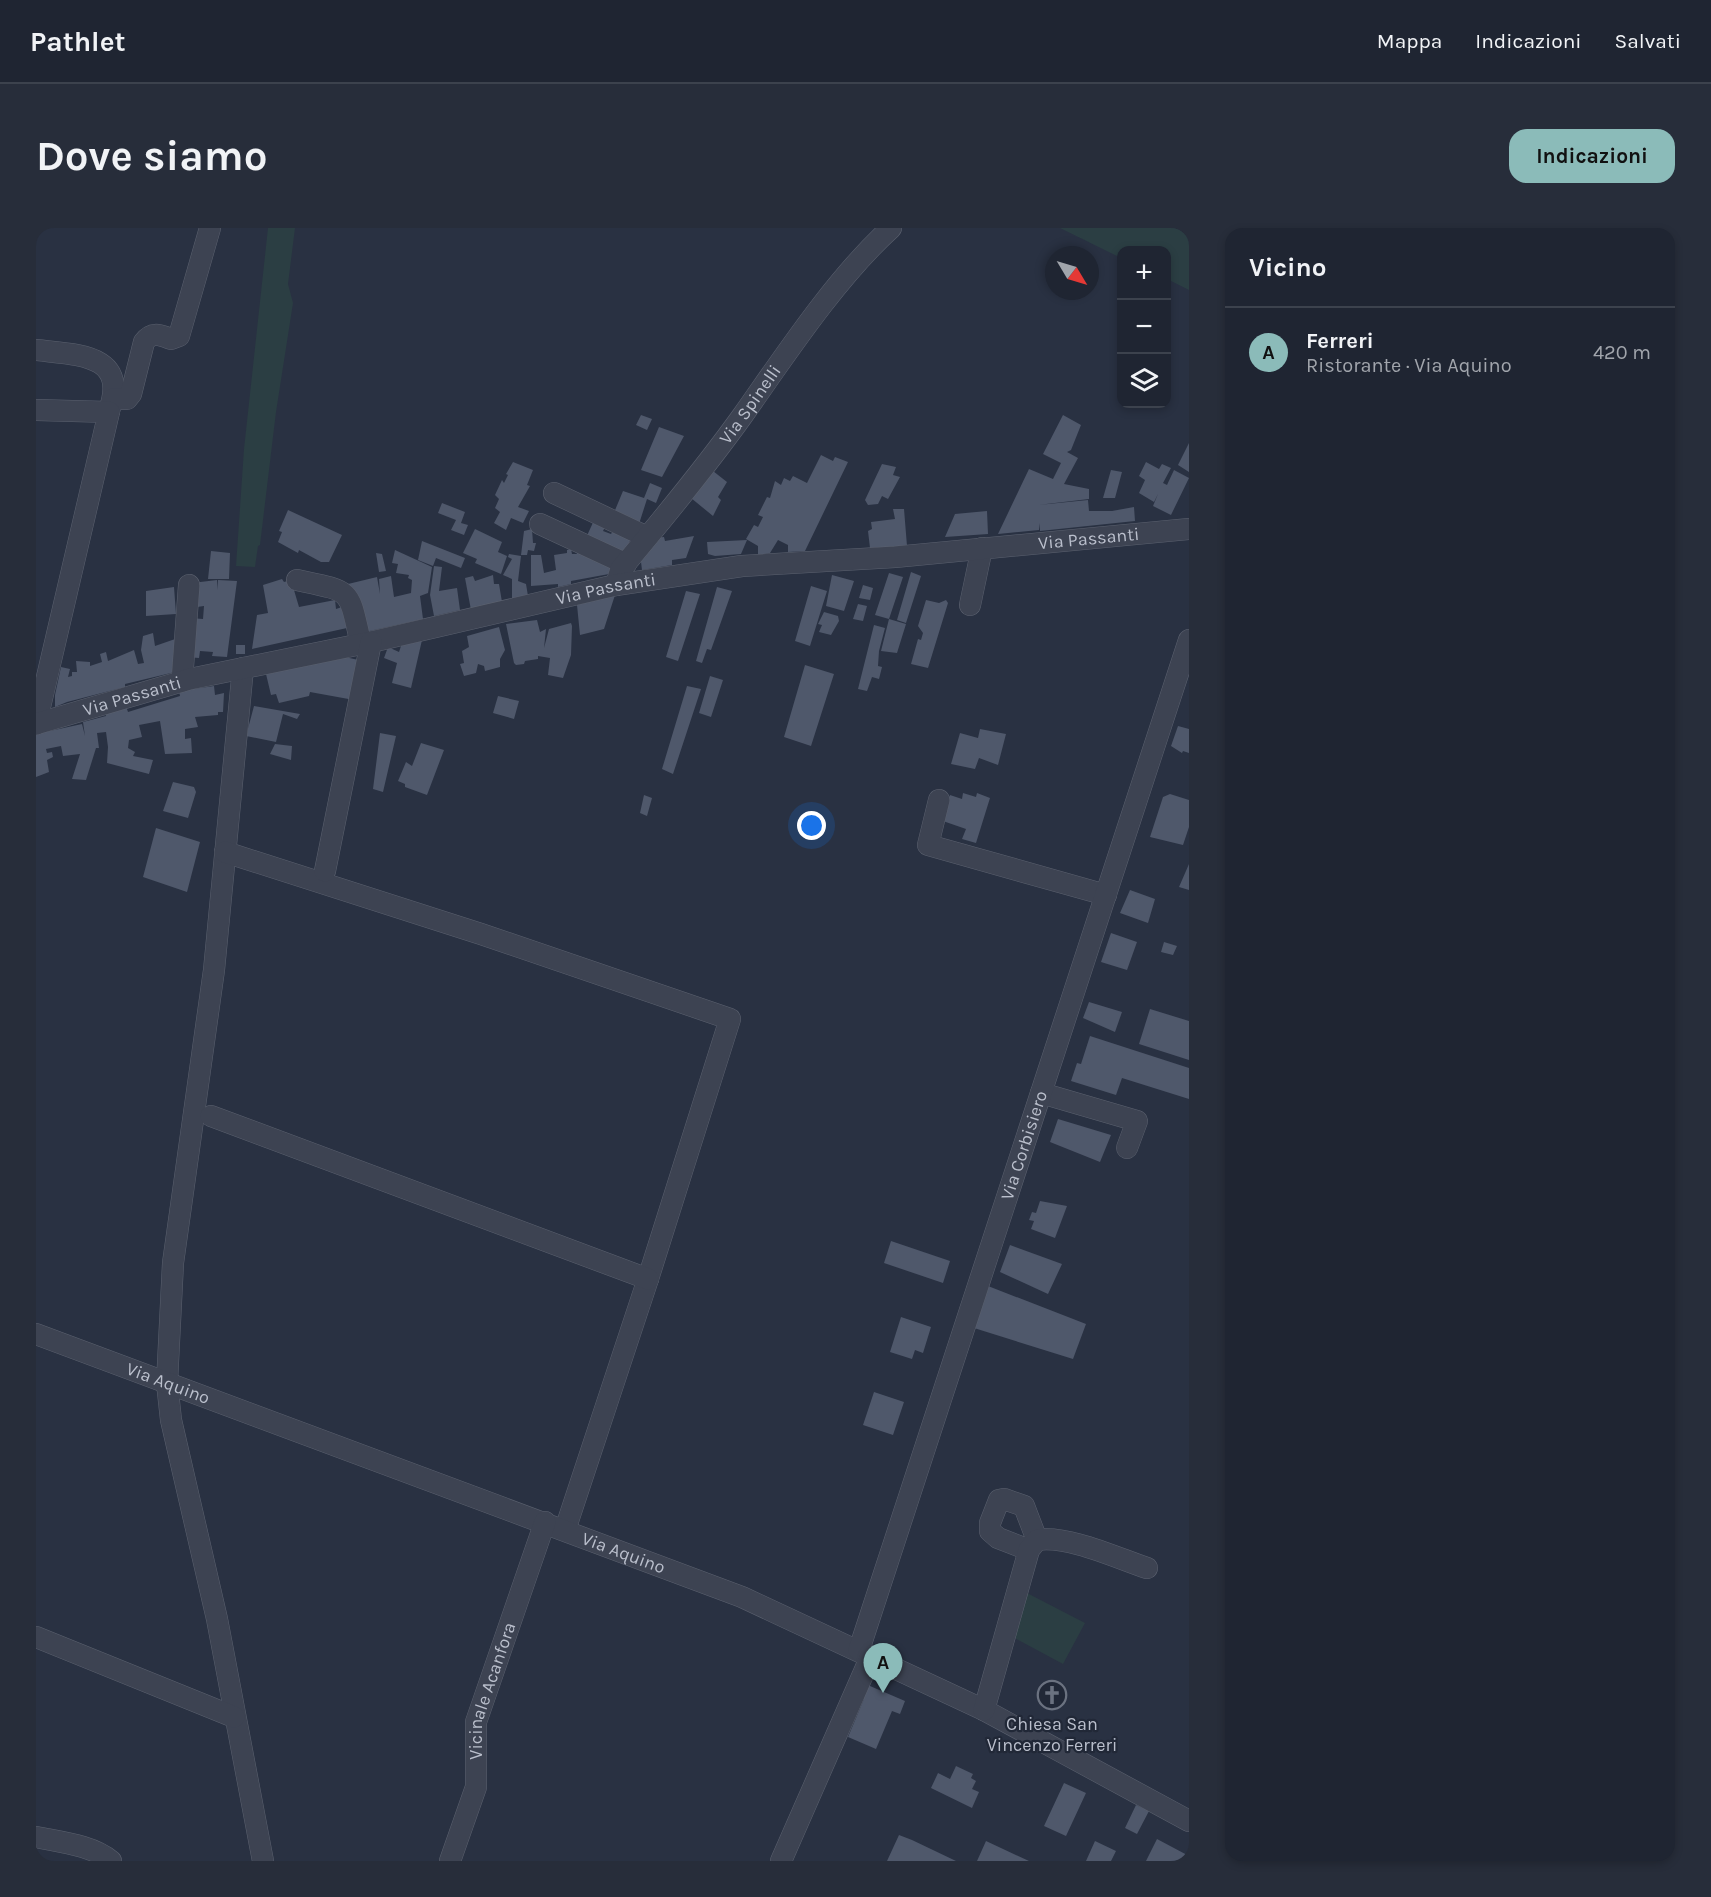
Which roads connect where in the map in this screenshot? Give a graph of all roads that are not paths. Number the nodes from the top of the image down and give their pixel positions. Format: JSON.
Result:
{"nodes":[{"id":1,"x":210,"y":228,"type":"edge"},
{"id":2,"x":891,"y":228,"type":"edge"},
{"id":3,"x":36,"y":350,"type":"edge"},
{"id":4,"x":111,"y":405,"type":"junction"},
{"id":5,"x":36,"y":410,"type":"edge"},
{"id":6,"x":554,"y":492,"type":"dead end"},
{"id":7,"x":540,"y":524,"type":"dead end"},
{"id":8,"x":1189,"y":529,"type":"edge"},
{"id":9,"x":647,"y":537,"type":"junction"},
{"id":10,"x":982,"y":548,"type":"junction"},
{"id":11,"x":626,"y":564,"type":"junction"},
{"id":12,"x":297,"y":580,"type":"dead end"},
{"id":13,"x":189,"y":585,"type":"dead end"},
{"id":14,"x":616,"y":585,"type":"junction"},
{"id":15,"x":970,"y":605,"type":"dead end"},
{"id":16,"x":366,"y":643,"type":"junction"},
{"id":17,"x":1189,"y":643,"type":"edge"},
{"id":18,"x":243,"y":668,"type":"junction"},
{"id":19,"x":182,"y":681,"type":"junction"},
{"id":20,"x":36,"y":724,"type":"edge"},
{"id":21,"x":939,"y":800,"type":"dead end"},
{"id":22,"x":225,"y":852,"type":"junction"},
{"id":23,"x":324,"y":871,"type":"dead end"},
{"id":24,"x":1106,"y":895,"type":"junction"},
{"id":25,"x":1041,"y":1093,"type":"junction"},
{"id":26,"x":211,"y":1116,"type":"dead end"},
{"id":27,"x":1127,"y":1148,"type":"dead end"},
{"id":28,"x":648,"y":1279,"type":"junction"},
{"id":29,"x":36,"y":1334,"type":"edge"},
{"id":30,"x":167,"y":1383,"type":"junction"},
{"id":31,"x":545,"y":1522,"type":"junction"},
{"id":32,"x":566,"y":1530,"type":"junction"},
{"id":33,"x":1147,"y":1568,"type":"dead end"},
{"id":34,"x":36,"y":1637,"type":"edge"},
{"id":35,"x":865,"y":1653,"type":"junction"},
{"id":36,"x":984,"y":1710,"type":"junction"},
{"id":37,"x":234,"y":1717,"type":"junction"},
{"id":38,"x":1189,"y":1821,"type":"edge"},
{"id":39,"x":36,"y":1837,"type":"edge"},
{"id":40,"x":111,"y":1861,"type":"edge"},
{"id":41,"x":263,"y":1861,"type":"edge"},
{"id":42,"x":450,"y":1861,"type":"edge"},
{"id":43,"x":781,"y":1861,"type":"edge"}],
"edges":[{"from":1,"to":4,"type":"street"},
{"from":2,"to":9,"type":"street","name":"Via Spinelli"},
{"from":3,"to":4,"type":"street"},
{"from":4,"to":5,"type":"street"},
{"from":4,"to":20,"type":"street"},
{"from":6,"to":9,"type":"street"},
{"from":7,"to":11,"type":"street"},
{"from":8,"to":10,"type":"street","name":"Via Passanti"},
{"from":9,"to":11,"type":"street","name":"Via Spinelli"},
{"from":10,"to":14,"type":"street","name":"Via Passanti"},
{"from":10,"to":15,"type":"street"},
{"from":11,"to":14,"type":"street","name":"Via Spinelli"},
{"from":12,"to":16,"type":"street"},
{"from":13,"to":19,"type":"street"},
{"from":14,"to":16,"type":"street","name":"Via Passanti"},
{"from":16,"to":18,"type":"street","name":"Via Passanti"},
{"from":16,"to":23,"type":"street"},
{"from":17,"to":24,"type":"street","name":"Via Corbisiero"},
{"from":18,"to":19,"type":"street","name":"Via Passanti"},
{"from":18,"to":22,"type":"street"},
{"from":19,"to":20,"type":"street","name":"Via Passanti"},
{"from":21,"to":24,"type":"street"},
{"from":22,"to":28,"type":"street"},
{"from":22,"to":30,"type":"street"},
{"from":24,"to":25,"type":"street","name":"Via Corbisiero"},
{"from":25,"to":27,"type":"street"},
{"from":25,"to":35,"type":"street","name":"Via Corbisiero"},
{"from":26,"to":28,"type":"street"},
{"from":28,"to":32,"type":"street"},
{"from":29,"to":30,"type":"street","name":"Via Aquino"},
{"from":30,"to":31,"type":"street","name":"Via Aquino"},
{"from":30,"to":37,"type":"street"},
{"from":31,"to":32,"type":"street","name":"Via Aquino"},
{"from":31,"to":42,"type":"street","name":"Vicinale Acanfora"},
{"from":32,"to":35,"type":"street","name":"Via Aquino"},
{"from":33,"to":36,"type":"street"},
{"from":34,"to":37,"type":"street"},
{"from":35,"to":36,"type":"street","name":"Via Aquino"},
{"from":35,"to":43,"type":"street","name":"Via Corbisiero"},
{"from":36,"to":38,"type":"street","name":"Via Aquino"},
{"from":37,"to":41,"type":"street"},
{"from":39,"to":40,"type":"street"}]}
